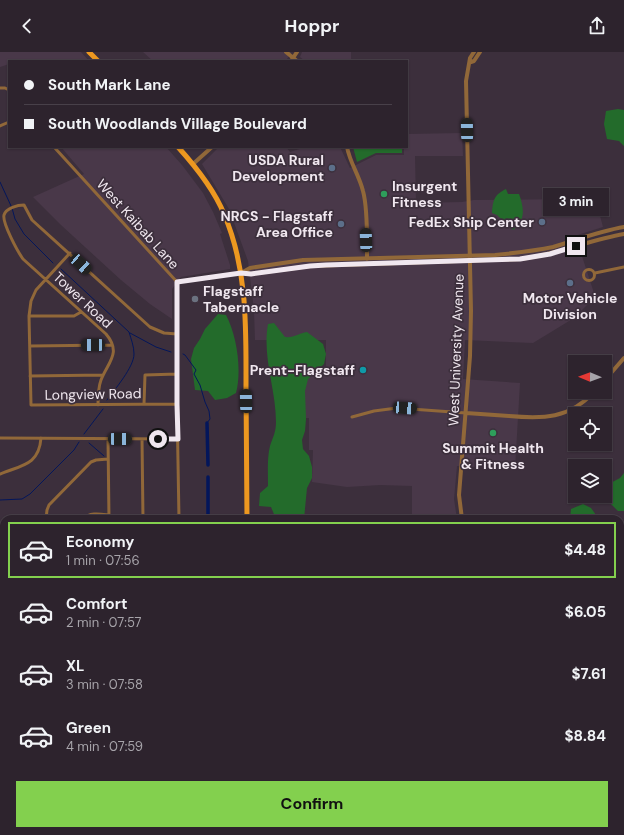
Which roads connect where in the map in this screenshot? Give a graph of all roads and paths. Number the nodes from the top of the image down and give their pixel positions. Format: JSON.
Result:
{"nodes":[{"id":1,"x":89,"y":52,"type":"edge"},
{"id":2,"x":286,"y":52,"type":"edge"},
{"id":3,"x":297,"y":52,"type":"edge"},
{"id":4,"x":474,"y":52,"type":"edge"},
{"id":5,"x":480,"y":52,"type":"edge"},
{"id":6,"x":292,"y":59,"type":"edge"},
{"id":7,"x":97,"y":60,"type":"edge"},
{"id":8,"x":470,"y":62,"type":"junction"},
{"id":9,"x":55,"y":148,"type":"edge"},
{"id":10,"x":179,"y":148,"type":"edge"},
{"id":11,"x":211,"y":148,"type":"edge"},
{"id":12,"x":346,"y":148,"type":"edge"},
{"id":13,"x":192,"y":164,"type":"junction"},
{"id":14,"x":624,"y":227,"type":"edge"},
{"id":15,"x":624,"y":234,"type":"edge"},
{"id":16,"x":70,"y":253,"type":"junction"},
{"id":17,"x":470,"y":255,"type":"junction"},
{"id":18,"x":367,"y":258,"type":"junction"},
{"id":19,"x":471,"y":262,"type":"junction"},
{"id":20,"x":367,"y":264,"type":"junction"},
{"id":21,"x":624,"y":267,"type":"edge"},
{"id":22,"x":241,"y":273,"type":"junction"},
{"id":23,"x":595,"y":273,"type":"dead end"},
{"id":24,"x":45,"y":280,"type":"junction"},
{"id":25,"x":177,"y":282,"type":"junction"},
{"id":26,"x":81,"y":312,"type":"junction"},
{"id":27,"x":29,"y":316,"type":"junction"},
{"id":28,"x":177,"y":334,"type":"junction"},
{"id":29,"x":112,"y":345,"type":"junction"},
{"id":30,"x":30,"y":346,"type":"junction"},
{"id":31,"x":624,"y":358,"type":"edge"},
{"id":32,"x":612,"y":372,"type":"edge"},
{"id":33,"x":177,"y":374,"type":"junction"},
{"id":34,"x":103,"y":375,"type":"junction"},
{"id":35,"x":30,"y":376,"type":"junction"},
{"id":36,"x":587,"y":399,"type":"edge"},
{"id":37,"x":144,"y":404,"type":"junction"},
{"id":38,"x":177,"y":404,"type":"junction"},
{"id":39,"x":98,"y":405,"type":"junction"},
{"id":40,"x":466,"y":413,"type":"junction"},
{"id":41,"x":352,"y":417,"type":"dead end"},
{"id":42,"x":0,"y":438,"type":"edge"},
{"id":43,"x":41,"y":438,"type":"junction"},
{"id":44,"x":108,"y":439,"type":"junction"},
{"id":45,"x":142,"y":439,"type":"junction"},
{"id":46,"x":178,"y":439,"type":"junction"},
{"id":47,"x":108,"y":459,"type":"junction"},
{"id":48,"x":0,"y":474,"type":"edge"},
{"id":49,"x":46,"y":515,"type":"edge"},
{"id":50,"x":88,"y":515,"type":"edge"},
{"id":51,"x":109,"y":515,"type":"joint"},
{"id":52,"x":142,"y":515,"type":"edge"},
{"id":53,"x":179,"y":515,"type":"edge"},
{"id":54,"x":247,"y":515,"type":"edge"},
{"id":55,"x":462,"y":515,"type":"edge"}],
"edges":[{"from":1,"to":7,"type":"main road"},
{"from":2,"to":6,"type":"street"},
{"from":3,"to":6,"type":"street"},
{"from":4,"to":8,"type":"street","name":"West University Avenue"},
{"from":5,"to":8,"type":"street"},
{"from":8,"to":17,"type":"street","name":"West University Avenue"},
{"from":9,"to":25,"type":"street","name":"West Kaibab Lane"},
{"from":10,"to":13,"type":"main road"},
{"from":11,"to":13,"type":"street"},
{"from":12,"to":18,"type":"street"},
{"from":13,"to":22,"type":"main road"},
{"from":14,"to":17,"type":"street"},
{"from":15,"to":19,"type":"street"},
{"from":16,"to":24,"type":"street","name":"Longview Road"},
{"from":16,"to":24,"type":"street","name":"Tower Road"},
{"from":16,"to":28,"type":"street"},
{"from":17,"to":18,"type":"street"},
{"from":17,"to":19,"type":"street","name":"West University Avenue"},
{"from":18,"to":20,"type":"street"},
{"from":18,"to":22,"type":"street"},
{"from":19,"to":20,"type":"street"},
{"from":19,"to":40,"type":"street","name":"West University Avenue"},
{"from":20,"to":22,"type":"street"},
{"from":21,"to":23,"type":"street"},
{"from":22,"to":25,"type":"street"},
{"from":22,"to":54,"type":"main road"},
{"from":24,"to":26,"type":"street","name":"Tower Road"},
{"from":24,"to":27,"type":"street","name":"Longview Road"},
{"from":25,"to":28,"type":"street","name":"West Kaibab Lane"},
{"from":26,"to":27,"type":"street"},
{"from":26,"to":29,"type":"street","name":"Tower Road"},
{"from":27,"to":30,"type":"street","name":"Longview Road"},
{"from":28,"to":33,"type":"street","name":"West Kaibab Lane"},
{"from":29,"to":30,"type":"street"},
{"from":29,"to":34,"type":"street","name":"Tower Road"},
{"from":30,"to":35,"type":"street","name":"Longview Road"},
{"from":31,"to":32,"type":"street"},
{"from":33,"to":37,"type":"street"},
{"from":33,"to":38,"type":"street","name":"West Kaibab Lane"},
{"from":34,"to":35,"type":"street"},
{"from":34,"to":39,"type":"street","name":"Tower Road"},
{"from":35,"to":39,"type":"street","name":"Longview Road"},
{"from":36,"to":40,"type":"street"},
{"from":37,"to":38,"type":"street","name":"Longview Road"},
{"from":37,"to":39,"type":"street","name":"Longview Road"},
{"from":38,"to":46,"type":"street","name":"West Kaibab Lane"},
{"from":40,"to":41,"type":"street"},
{"from":40,"to":55,"type":"street","name":"West University Avenue"},
{"from":42,"to":43,"type":"street"},
{"from":43,"to":44,"type":"street"},
{"from":43,"to":48,"type":"street"},
{"from":44,"to":45,"type":"street"},
{"from":44,"to":47,"type":"street"},
{"from":45,"to":46,"type":"street"},
{"from":45,"to":52,"type":"street"},
{"from":46,"to":53,"type":"street","name":"West Kaibab Lane"},
{"from":47,"to":49,"type":"street"},
{"from":47,"to":51,"type":"street"},
{"from":50,"to":51,"type":"street"}]}
